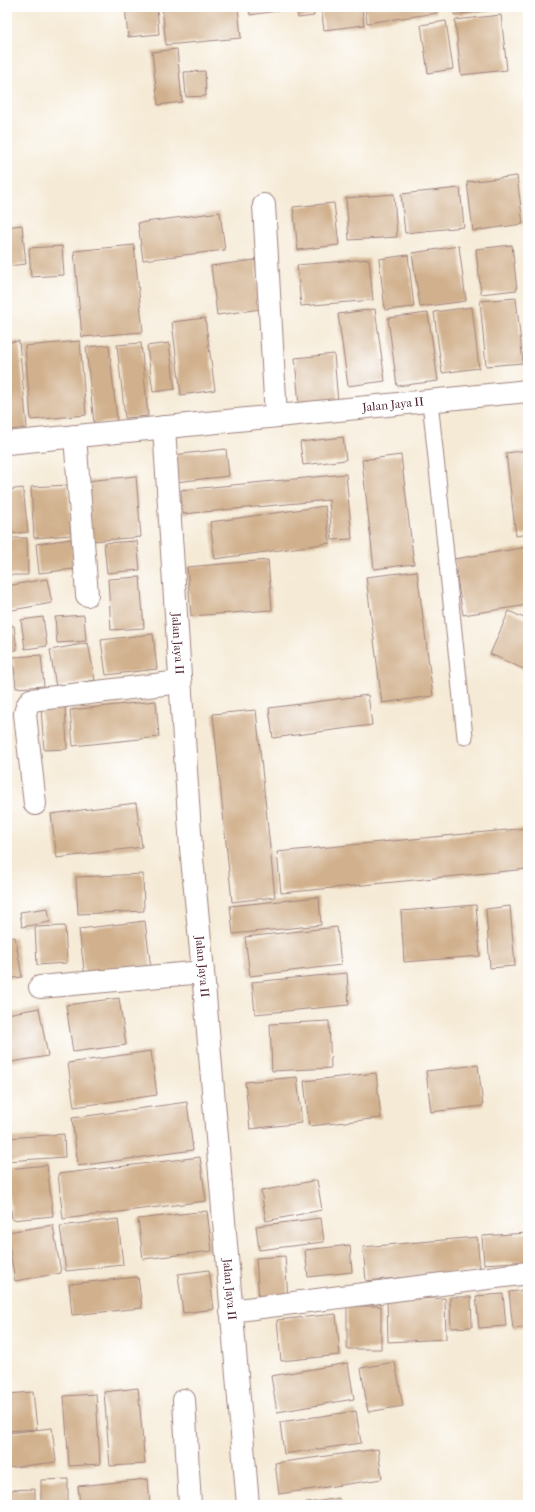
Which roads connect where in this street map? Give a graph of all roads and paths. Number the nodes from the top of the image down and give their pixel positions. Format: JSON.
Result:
{"nodes":[{"id":1,"x":264,"y":205,"type":"dead end"},
{"id":2,"x":528,"y":391,"type":"edge"},
{"id":3,"x":430,"y":401,"type":"junction"},
{"id":4,"x":276,"y":416,"type":"junction"},
{"id":5,"x":164,"y":428,"type":"junction"},
{"id":6,"x":75,"y":436,"type":"junction"},
{"id":7,"x":7,"y":443,"type":"edge"},
{"id":8,"x":88,"y":595,"type":"dead end"},
{"id":9,"x":180,"y":682,"type":"junction"},
{"id":10,"x":465,"y":737,"type":"dead end"},
{"id":11,"x":35,"y":804,"type":"dead end"},
{"id":12,"x":204,"y":972,"type":"junction"},
{"id":13,"x":40,"y":987,"type":"dead end"},
{"id":14,"x":528,"y":1273,"type":"edge"},
{"id":15,"x":231,"y":1311,"type":"junction"},
{"id":16,"x":184,"y":1400,"type":"dead end"},
{"id":17,"x":190,"y":1505,"type":"edge"},
{"id":18,"x":248,"y":1505,"type":"edge"}],
"edges":[{"from":1,"to":4,"type":"street"},
{"from":2,"to":3,"type":"street","name":"Jalan Jaya II"},
{"from":3,"to":4,"type":"street","name":"Jalan Jaya II"},
{"from":3,"to":10,"type":"lane"},
{"from":4,"to":5,"type":"street","name":"Jalan Jaya II"},
{"from":5,"to":6,"type":"street","name":"Jalan Jaya II"},
{"from":5,"to":9,"type":"street","name":"Jalan Jaya II"},
{"from":6,"to":7,"type":"street","name":"Jalan Jaya II"},
{"from":6,"to":8,"type":"street"},
{"from":9,"to":11,"type":"street"},
{"from":9,"to":12,"type":"street","name":"Jalan Jaya II"},
{"from":12,"to":13,"type":"street"},
{"from":12,"to":15,"type":"street","name":"Jalan Jaya II"},
{"from":14,"to":15,"type":"street"},
{"from":15,"to":18,"type":"street","name":"Jalan Jaya II"},
{"from":16,"to":17,"type":"street"}]}
